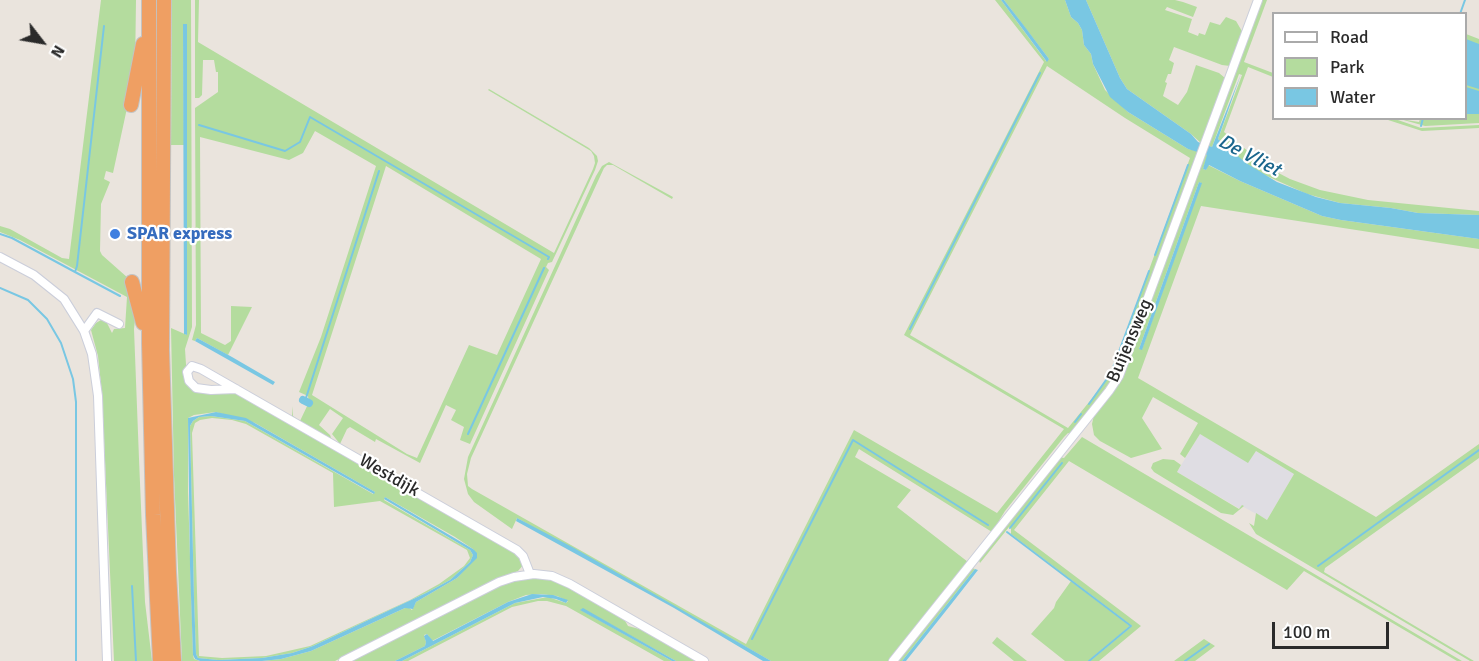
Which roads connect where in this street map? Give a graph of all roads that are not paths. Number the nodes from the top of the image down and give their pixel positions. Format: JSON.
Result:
{"nodes":[{"id":1,"x":164,"y":0,"type":"edge"},
{"id":2,"x":1258,"y":0,"type":"edge"},
{"id":3,"x":149,"y":6,"type":"edge"},
{"id":4,"x":131,"y":105,"type":"dead end"},
{"id":5,"x":0,"y":257,"type":"edge"},
{"id":6,"x":132,"y":282,"type":"dead end"},
{"id":7,"x":119,"y":324,"type":"dead end"},
{"id":8,"x":84,"y":330,"type":"junction"},
{"id":9,"x":149,"y":343,"type":"junction"},
{"id":10,"x":237,"y":389,"type":"junction"},
{"id":11,"x":530,"y":574,"type":"junction"},
{"id":12,"x":107,"y":661,"type":"edge"},
{"id":13,"x":160,"y":661,"type":"edge"},
{"id":14,"x":174,"y":661,"type":"edge"},
{"id":15,"x":342,"y":661,"type":"edge"},
{"id":16,"x":704,"y":661,"type":"edge"},
{"id":17,"x":893,"y":661,"type":"edge"}],
"edges":[{"from":1,"to":14,"type":"highway"},
{"from":2,"to":17,"type":"street","name":"Buijensweg"},
{"from":3,"to":4,"type":"highway"},
{"from":3,"to":9,"type":"highway"},
{"from":5,"to":8,"type":"street"},
{"from":6,"to":9,"type":"highway"},
{"from":7,"to":8,"type":"street"},
{"from":8,"to":12,"type":"street"},
{"from":9,"to":13,"type":"highway"},
{"from":10,"to":10,"type":"street","name":"Westdijk"},
{"from":10,"to":11,"type":"street","name":"Westdijk"},
{"from":11,"to":15,"type":"street"},
{"from":11,"to":16,"type":"street"}]}
